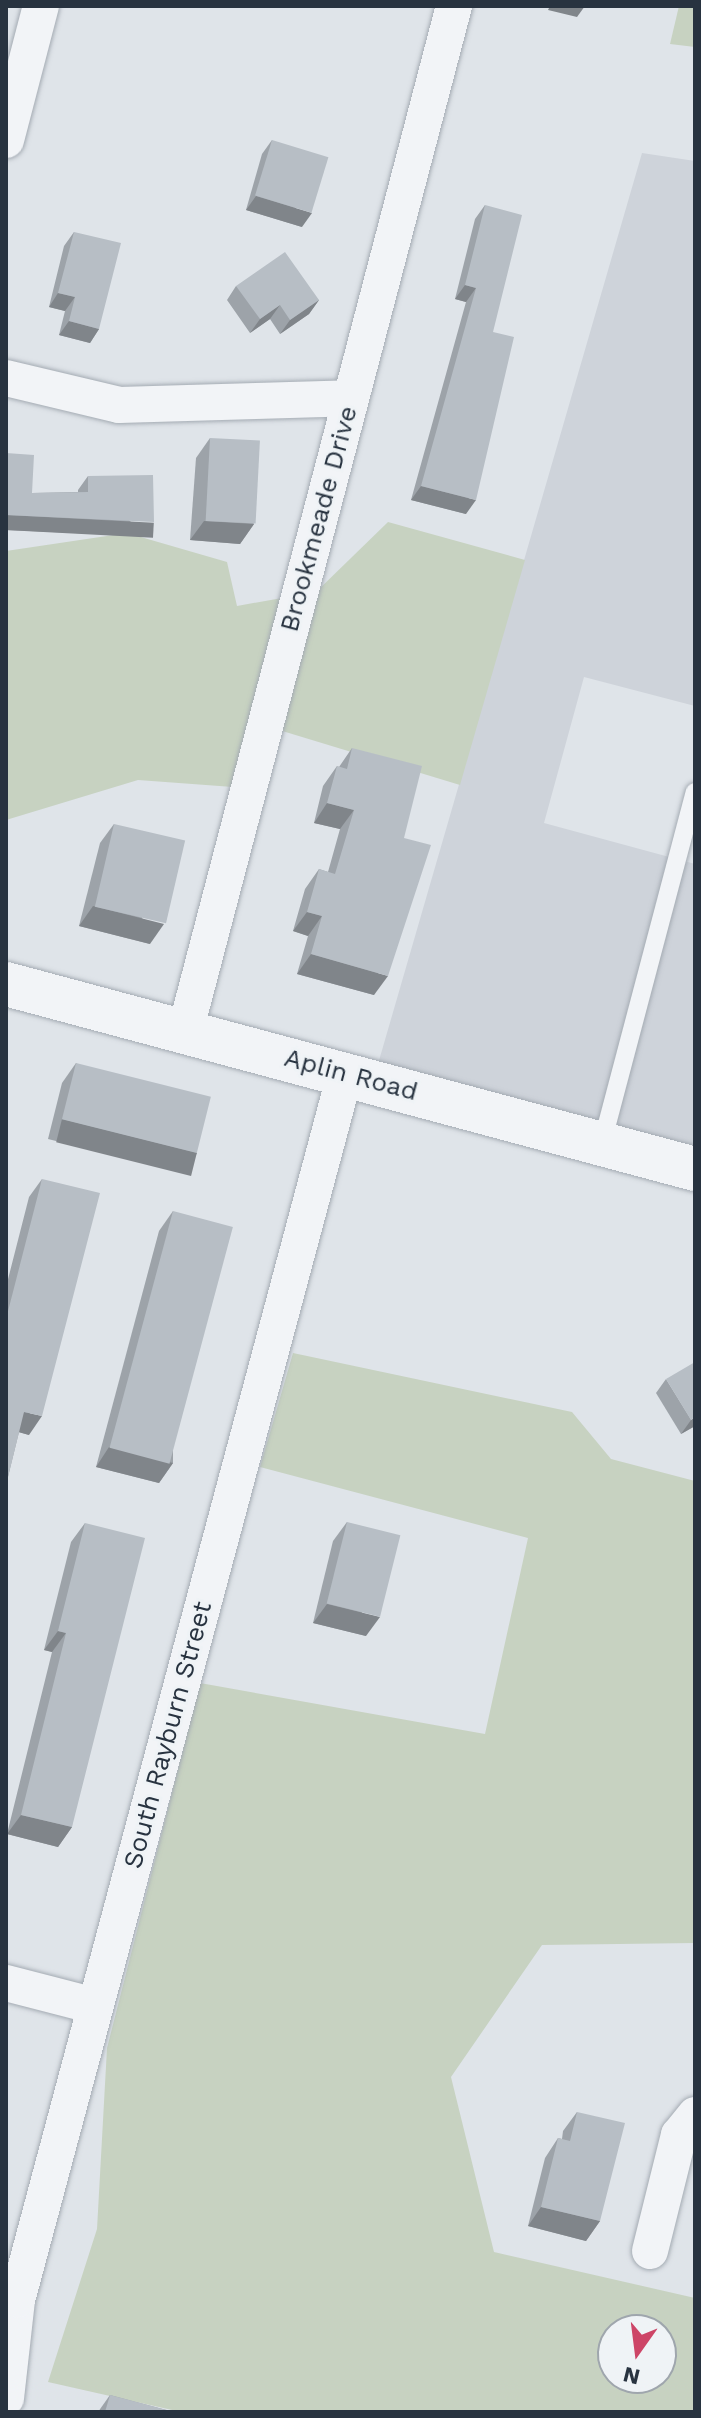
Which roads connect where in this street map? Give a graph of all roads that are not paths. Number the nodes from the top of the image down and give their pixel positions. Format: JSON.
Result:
{"nodes":[{"id":1,"x":41,"y":6,"type":"edge"},
{"id":2,"x":454,"y":6,"type":"edge"},
{"id":3,"x":6,"y":140,"type":"edge"},
{"id":4,"x":6,"y":378,"type":"edge"},
{"id":5,"x":350,"y":398,"type":"junction"},
{"id":6,"x":695,"y":792,"type":"edge"},
{"id":7,"x":8,"y":993,"type":"edge"},
{"id":8,"x":185,"y":1032,"type":"junction"},
{"id":9,"x":345,"y":1074,"type":"junction"},
{"id":10,"x":602,"y":1143,"type":"junction"},
{"id":11,"x":695,"y":1169,"type":"edge"},
{"id":12,"x":6,"y":1983,"type":"edge"},
{"id":13,"x":95,"y":2006,"type":"junction"},
{"id":14,"x":695,"y":2115,"type":"edge"},
{"id":15,"x":650,"y":2251,"type":"dead end"},
{"id":16,"x":11,"y":2324,"type":"edge"},
{"id":17,"x":6,"y":2398,"type":"edge"}],
"edges":[{"from":1,"to":3,"type":"street"},
{"from":2,"to":5,"type":"street","name":"Brookmeade Drive"},
{"from":4,"to":5,"type":"street"},
{"from":5,"to":8,"type":"street","name":"Brookmeade Drive"},
{"from":6,"to":10,"type":"lane"},
{"from":7,"to":8,"type":"street","name":"Aplin Road"},
{"from":8,"to":9,"type":"street","name":"Aplin Road"},
{"from":9,"to":10,"type":"street","name":"Aplin Road"},
{"from":9,"to":13,"type":"street","name":"South Rayburn Street"},
{"from":10,"to":11,"type":"street","name":"Aplin Road"},
{"from":12,"to":13,"type":"street"},
{"from":13,"to":16,"type":"street","name":"South Rayburn Street"},
{"from":14,"to":15,"type":"street"},
{"from":16,"to":17,"type":"street","name":"South Rayburn Street"}]}
